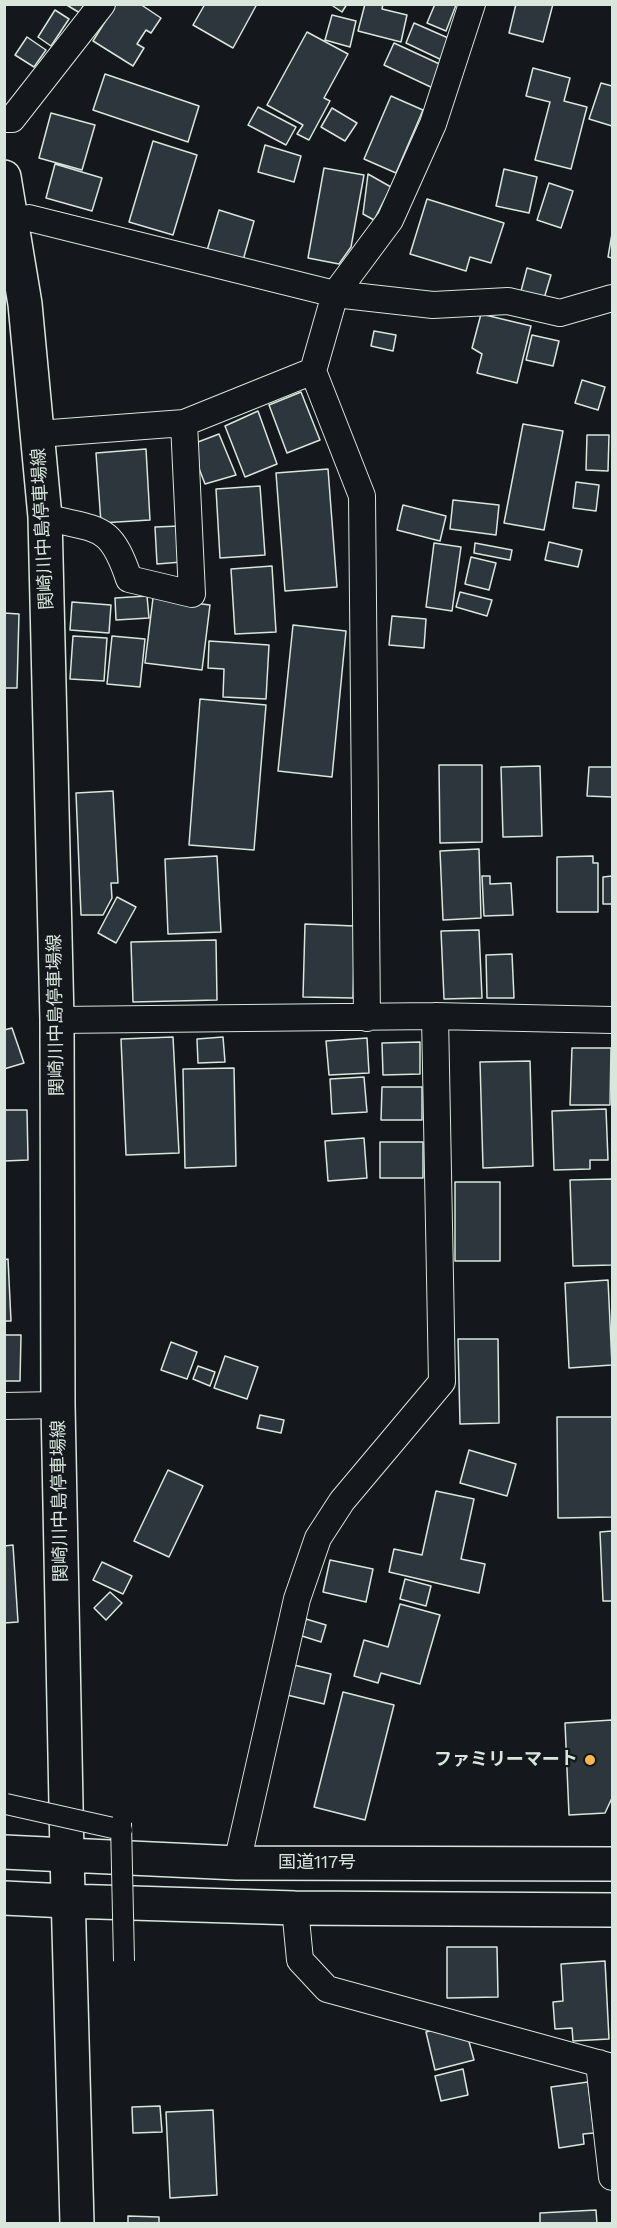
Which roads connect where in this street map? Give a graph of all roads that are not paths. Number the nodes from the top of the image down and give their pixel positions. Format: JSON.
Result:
{"nodes":[{"id":1,"x":102,"y":4,"type":"edge"},
{"id":2,"x":472,"y":4,"type":"edge"},
{"id":3,"x":4,"y":119,"type":"edge"},
{"id":4,"x":7,"y":197,"type":"edge"},
{"id":5,"x":335,"y":294,"type":"junction"},
{"id":6,"x":612,"y":298,"type":"edge"},
{"id":7,"x":313,"y":371,"type":"junction"},
{"id":8,"x":184,"y":423,"type":"junction"},
{"id":9,"x":38,"y":434,"type":"junction"},
{"id":10,"x":45,"y":518,"type":"junction"},
{"id":11,"x":435,"y":1016,"type":"junction"},
{"id":12,"x":368,"y":1018,"type":"junction"},
{"id":13,"x":57,"y":1020,"type":"junction"},
{"id":14,"x":612,"y":1020,"type":"edge"},
{"id":15,"x":58,"y":1405,"type":"junction"},
{"id":16,"x":4,"y":1406,"type":"edge"},
{"id":17,"x":6,"y":1804,"type":"edge"},
{"id":18,"x":4,"y":1852,"type":"edge"},
{"id":19,"x":67,"y":1855,"type":"junction"},
{"id":20,"x":237,"y":1863,"type":"junction"},
{"id":21,"x":612,"y":1864,"type":"edge"},
{"id":22,"x":4,"y":1898,"type":"edge"},
{"id":23,"x":67,"y":1901,"type":"junction"},
{"id":24,"x":295,"y":1908,"type":"junction"},
{"id":25,"x":612,"y":1910,"type":"edge"},
{"id":26,"x":124,"y":1961,"type":"dead end"},
{"id":27,"x":606,"y":2065,"type":"edge"},
{"id":28,"x":612,"y":2177,"type":"edge"},
{"id":29,"x":77,"y":2223,"type":"edge"}],
"edges":[{"from":1,"to":3,"type":"street"},
{"from":2,"to":5,"type":"street"},
{"from":4,"to":5,"type":"street"},
{"from":4,"to":9,"type":"main road","name":"関崎川中島停車場線"},
{"from":5,"to":6,"type":"street"},
{"from":5,"to":7,"type":"street"},
{"from":7,"to":8,"type":"street"},
{"from":7,"to":12,"type":"street"},
{"from":8,"to":9,"type":"street"},
{"from":8,"to":10,"type":"street"},
{"from":9,"to":10,"type":"main road","name":"関崎川中島停車場線"},
{"from":10,"to":13,"type":"main road","name":"関崎川中島停車場線"},
{"from":11,"to":12,"type":"street"},
{"from":11,"to":14,"type":"street"},
{"from":11,"to":20,"type":"street"},
{"from":12,"to":13,"type":"street"},
{"from":13,"to":15,"type":"main road","name":"関崎川中島停車場線"},
{"from":15,"to":16,"type":"street"},
{"from":15,"to":19,"type":"main road","name":"関崎川中島停車場線"},
{"from":17,"to":26,"type":"street","bridge":true},
{"from":18,"to":19,"type":"main road","name":"国道117号"},
{"from":19,"to":20,"type":"main road","name":"国道117号"},
{"from":19,"to":23,"type":"main road"},
{"from":20,"to":21,"type":"main road","name":"国道117号"},
{"from":22,"to":23,"type":"main road"},
{"from":23,"to":24,"type":"main road"},
{"from":23,"to":29,"type":"main road"},
{"from":24,"to":25,"type":"main road"},
{"from":24,"to":27,"type":"street"},
{"from":27,"to":28,"type":"street"}]}
